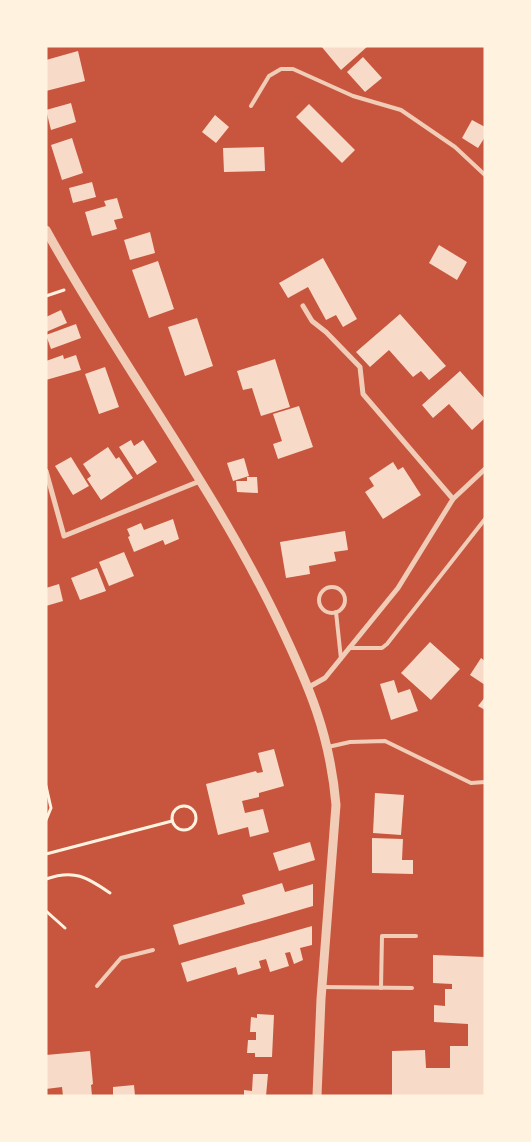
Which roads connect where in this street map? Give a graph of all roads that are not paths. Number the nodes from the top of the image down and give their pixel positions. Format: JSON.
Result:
{"nodes":[{"id":1,"x":251,"y":106,"type":"dead end"},
{"id":2,"x":485,"y":175,"type":"edge"},
{"id":3,"x":46,"y":230,"type":"edge"},
{"id":4,"x":303,"y":306,"type":"dead end"},
{"id":5,"x":485,"y":469,"type":"edge"},
{"id":6,"x":46,"y":471,"type":"edge"},
{"id":7,"x":200,"y":481,"type":"junction"},
{"id":8,"x":453,"y":499,"type":"junction"},
{"id":9,"x":485,"y":519,"type":"edge"},
{"id":10,"x":336,"y":612,"type":"junction"},
{"id":11,"x":349,"y":648,"type":"junction"},
{"id":12,"x":341,"y":659,"type":"junction"},
{"id":13,"x":309,"y":687,"type":"junction"},
{"id":14,"x":328,"y":747,"type":"junction"},
{"id":15,"x":485,"y":782,"type":"edge"},
{"id":16,"x":416,"y":936,"type":"dead end"},
{"id":17,"x":153,"y":950,"type":"dead end"},
{"id":18,"x":97,"y":986,"type":"dead end"},
{"id":19,"x":322,"y":987,"type":"junction"},
{"id":20,"x":381,"y":988,"type":"junction"},
{"id":21,"x":412,"y":988,"type":"dead end"},
{"id":22,"x":317,"y":1096,"type":"edge"}],
"edges":[{"from":1,"to":2,"type":"lane"},
{"from":3,"to":7,"type":"street"},
{"from":4,"to":8,"type":"street"},
{"from":5,"to":8,"type":"street"},
{"from":6,"to":7,"type":"street"},
{"from":7,"to":13,"type":"street"},
{"from":8,"to":11,"type":"street"},
{"from":9,"to":11,"type":"lane"},
{"from":10,"to":10,"type":"lane"},
{"from":10,"to":12,"type":"lane"},
{"from":11,"to":12,"type":"street"},
{"from":12,"to":13,"type":"street"},
{"from":13,"to":14,"type":"street"},
{"from":14,"to":15,"type":"lane"},
{"from":14,"to":19,"type":"street"},
{"from":16,"to":20,"type":"lane"},
{"from":17,"to":18,"type":"lane"},
{"from":19,"to":20,"type":"lane"},
{"from":19,"to":22,"type":"street"},
{"from":20,"to":21,"type":"lane"}]}
